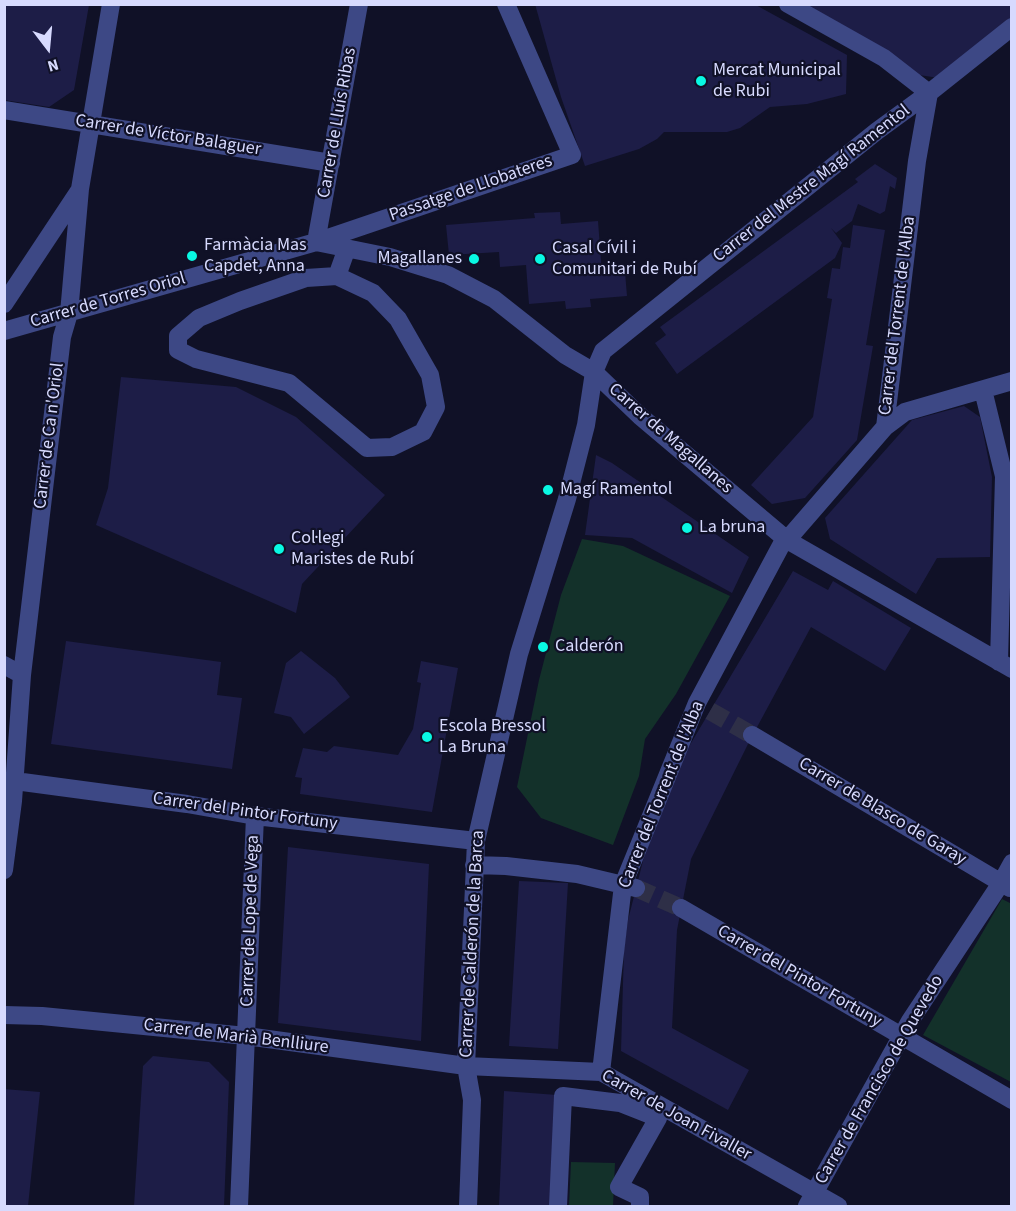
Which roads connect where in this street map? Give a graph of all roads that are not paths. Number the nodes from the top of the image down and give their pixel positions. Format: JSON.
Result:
{"nodes":[{"id":1,"x":111,"y":4,"type":"edge"},
{"id":2,"x":359,"y":4,"type":"edge"},
{"id":3,"x":506,"y":4,"type":"edge"},
{"id":4,"x":788,"y":4,"type":"edge"},
{"id":5,"x":1011,"y":27,"type":"edge"},
{"id":6,"x":929,"y":93,"type":"junction"},
{"id":7,"x":4,"y":110,"type":"edge"},
{"id":8,"x":91,"y":124,"type":"junction"},
{"id":9,"x":331,"y":163,"type":"junction"},
{"id":10,"x":80,"y":189,"type":"junction"},
{"id":11,"x":316,"y":242,"type":"junction"},
{"id":12,"x":347,"y":248,"type":"junction"},
{"id":13,"x":337,"y":276,"type":"junction"},
{"id":14,"x":4,"y":304,"type":"edge"},
{"id":15,"x":69,"y":313,"type":"junction"},
{"id":16,"x":4,"y":332,"type":"edge"},
{"id":17,"x":594,"y":372,"type":"junction"},
{"id":18,"x":1011,"y":381,"type":"edge"},
{"id":19,"x":983,"y":390,"type":"junction"},
{"id":20,"x":885,"y":427,"type":"junction"},
{"id":21,"x":786,"y":539,"type":"junction"},
{"id":22,"x":4,"y":665,"type":"edge"},
{"id":23,"x":1005,"y":666,"type":"edge"},
{"id":24,"x":22,"y":675,"type":"junction"},
{"id":25,"x":752,"y":735,"type":"tunnel mouth"},
{"id":26,"x":15,"y":781,"type":"junction"},
{"id":27,"x":255,"y":816,"type":"junction"},
{"id":28,"x":476,"y":842,"type":"junction"},
{"id":29,"x":1011,"y":863,"type":"edge"},
{"id":30,"x":474,"y":866,"type":"junction"},
{"id":31,"x":4,"y":870,"type":"edge"},
{"id":32,"x":1006,"y":886,"type":"edge"},
{"id":33,"x":630,"y":887,"type":"junction"},
{"id":34,"x":681,"y":909,"type":"tunnel mouth"},
{"id":35,"x":4,"y":1014,"type":"edge"},
{"id":36,"x":246,"y":1036,"type":"junction"},
{"id":37,"x":902,"y":1037,"type":"junction"},
{"id":38,"x":466,"y":1066,"type":"junction"},
{"id":39,"x":601,"y":1072,"type":"junction"},
{"id":40,"x":1011,"y":1100,"type":"edge"},
{"id":41,"x":811,"y":1200,"type":"edge"},
{"id":42,"x":239,"y":1206,"type":"edge"},
{"id":43,"x":468,"y":1206,"type":"edge"},
{"id":44,"x":558,"y":1206,"type":"edge"},
{"id":45,"x":640,"y":1206,"type":"edge"},
{"id":46,"x":838,"y":1206,"type":"edge"}],
"edges":[{"from":1,"to":8,"type":"street","name":"Carrer de Ca n'Oriol"},
{"from":2,"to":9,"type":"street","name":"Carrer de Lluís Ribas"},
{"from":3,"to":11,"type":"street","name":"Passatge de Llobateres"},
{"from":4,"to":6,"type":"street"},
{"from":5,"to":6,"type":"street","name":"Carrer del Mestre Magí Ramentol"},
{"from":6,"to":17,"type":"street","name":"Carrer del Mestre Magí Ramentol"},
{"from":6,"to":20,"type":"street","name":"Carrer del Torrent de l'Alba"},
{"from":7,"to":8,"type":"street","name":"Carrer de Víctor Balaguer"},
{"from":8,"to":9,"type":"street","name":"Carrer de Víctor Balaguer"},
{"from":8,"to":10,"type":"street","name":"Carrer de Ca n'Oriol"},
{"from":9,"to":11,"type":"street","name":"Carrer de Lluís Ribas"},
{"from":10,"to":14,"type":"street"},
{"from":10,"to":15,"type":"street","name":"Carrer de Ca n'Oriol"},
{"from":11,"to":12,"type":"street","name":"Carrer de Magallanes"},
{"from":11,"to":15,"type":"street","name":"Carrer de Torres Oriol"},
{"from":12,"to":13,"type":"street"},
{"from":12,"to":17,"type":"street","name":"Carrer de Magallanes"},
{"from":13,"to":13,"type":"street"},
{"from":15,"to":16,"type":"street","name":"Carrer de Torres Oriol"},
{"from":15,"to":24,"type":"street","name":"Carrer de Ca n'Oriol"},
{"from":17,"to":21,"type":"street","name":"Carrer de Magallanes"},
{"from":17,"to":28,"type":"street","name":"Carrer de Calderón de la Barca"},
{"from":18,"to":19,"type":"street"},
{"from":19,"to":20,"type":"street"},
{"from":19,"to":23,"type":"street"},
{"from":20,"to":21,"type":"street","name":"Carrer del Torrent de l'Alba"},
{"from":21,"to":23,"type":"street","name":"Carrer de Magallanes"},
{"from":21,"to":33,"type":"street","name":"Carrer del Torrent de l'Alba"},
{"from":22,"to":24,"type":"street"},
{"from":24,"to":26,"type":"street","name":"Carrer de Ca n'Oriol"},
{"from":25,"to":32,"type":"street","name":"Carrer de Blasco de Garay"},
{"from":26,"to":27,"type":"street","name":"Carrer del Pintor Fortuny"},
{"from":26,"to":31,"type":"street","name":"Carrer de Ca n'Oriol"},
{"from":27,"to":28,"type":"street","name":"Carrer del Pintor Fortuny"},
{"from":27,"to":36,"type":"street","name":"Carrer de Lope de Vega"},
{"from":28,"to":30,"type":"street","name":"Carrer de Calderón de la Barca"},
{"from":29,"to":32,"type":"street","name":"Carrer de Francisco de Quevedo"},
{"from":30,"to":33,"type":"street"},
{"from":30,"to":38,"type":"street","name":"Carrer de Calderón de la Barca"},
{"from":32,"to":37,"type":"street","name":"Carrer de Francisco de Quevedo"},
{"from":33,"to":39,"type":"street","name":"Carrer del Torrent de l'Alba"},
{"from":34,"to":37,"type":"street","name":"Carrer del Pintor Fortuny"},
{"from":35,"to":36,"type":"street","name":"Carrer de Marià Benlliure"},
{"from":36,"to":38,"type":"street","name":"Carrer de Marià Benlliure"},
{"from":36,"to":42,"type":"street","name":"Carrer de Lope de Vega"},
{"from":37,"to":40,"type":"street","name":"Carrer del Pintor Fortuny"},
{"from":37,"to":41,"type":"street","name":"Carrer de Francisco de Quevedo"},
{"from":38,"to":39,"type":"street","name":"Carrer de Joan Fivaller"},
{"from":38,"to":43,"type":"street","name":"Carrer de Calderón de la Barca"},
{"from":39,"to":41,"type":"street","name":"Carrer de Joan Fivaller"},
{"from":41,"to":46,"type":"street","name":"Carrer de Joan Fivaller"},
{"from":44,"to":45,"type":"street"}]}
